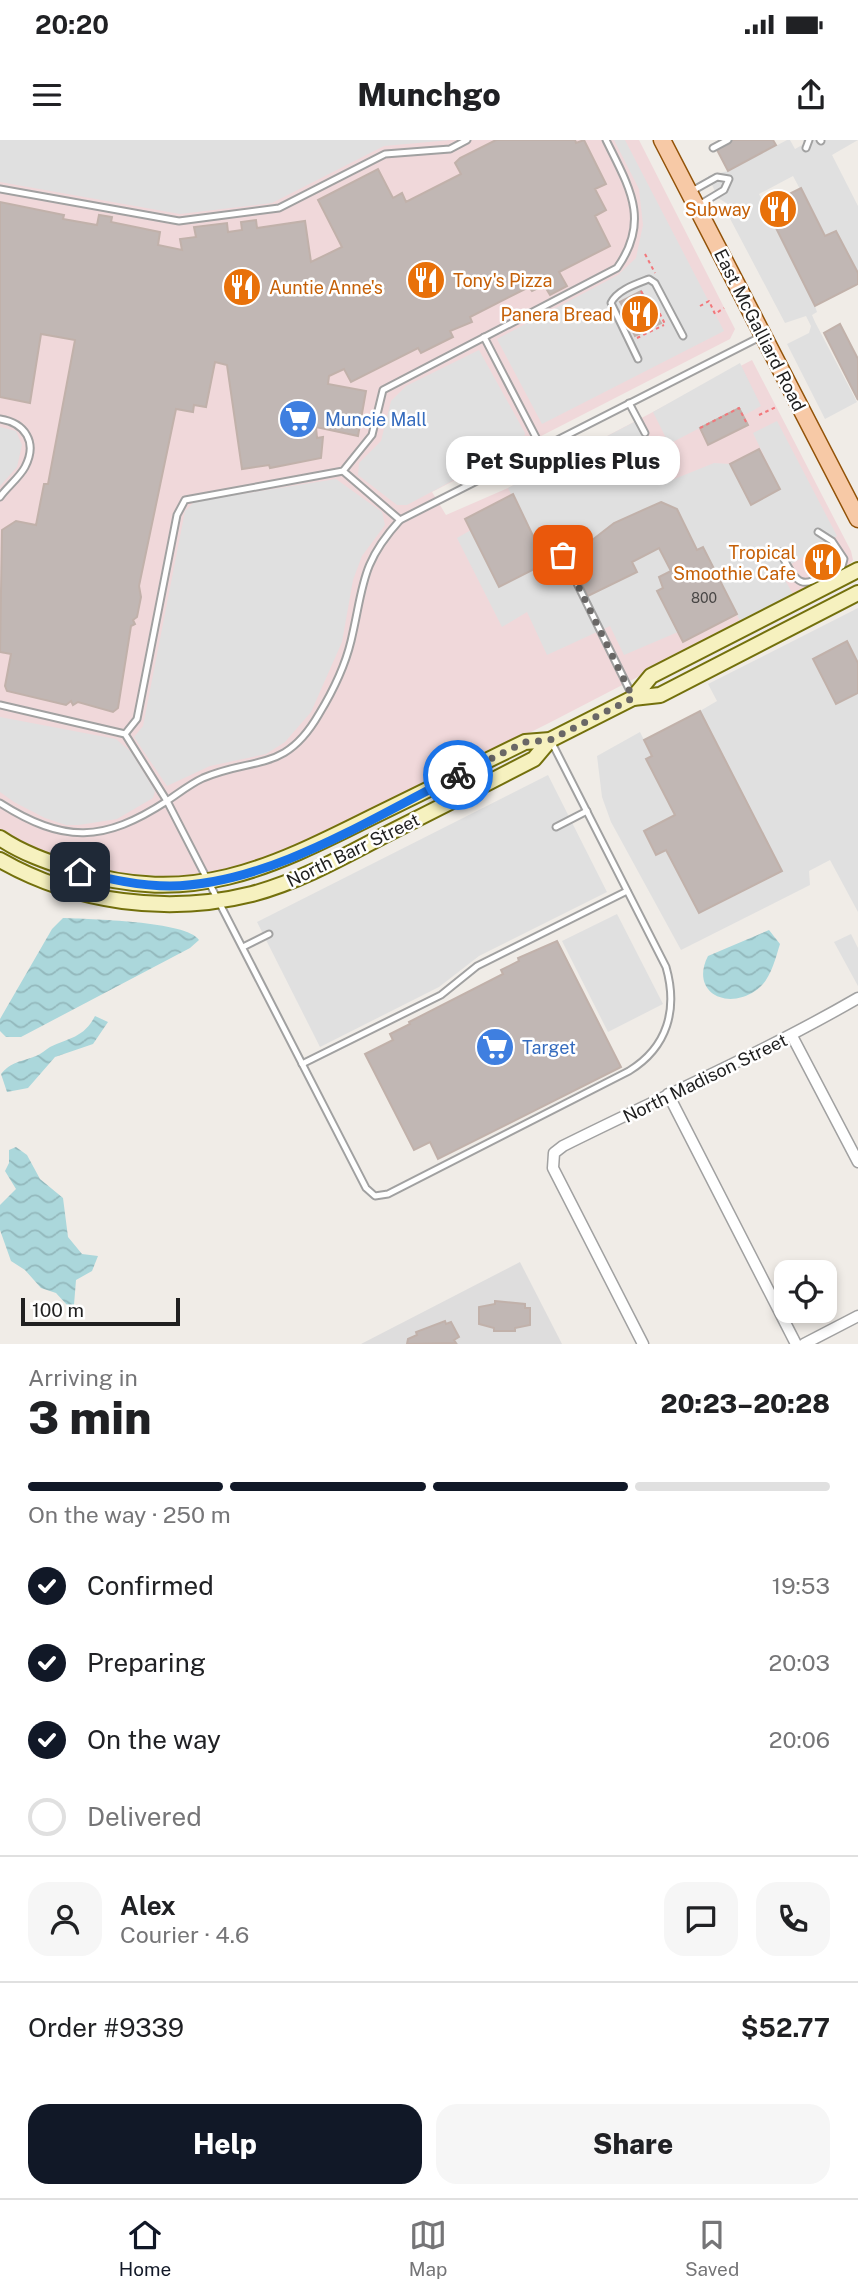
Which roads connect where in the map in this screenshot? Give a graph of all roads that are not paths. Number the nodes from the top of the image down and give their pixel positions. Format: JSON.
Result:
{"nodes":[{"id":1,"x":467,"y":140,"type":"edge"},
{"id":2,"x":606,"y":140,"type":"edge"},
{"id":3,"x":662,"y":140,"type":"edge"},
{"id":4,"x":729,"y":140,"type":"edge"},
{"id":5,"x":808,"y":140,"type":"edge"},
{"id":6,"x":713,"y":148,"type":"dead end"},
{"id":7,"x":806,"y":148,"type":"dead end"},
{"id":8,"x":0,"y":189,"type":"edge"},
{"id":9,"x":693,"y":199,"type":"junction"},
{"id":10,"x":683,"y":335,"type":"dead end"},
{"id":11,"x":763,"y":335,"type":"junction"},
{"id":12,"x":484,"y":337,"type":"junction"},
{"id":13,"x":638,"y":359,"type":"dead end"},
{"id":14,"x":629,"y":403,"type":"junction"},
{"id":15,"x":0,"y":419,"type":"edge"},
{"id":16,"x":645,"y":433,"type":"dead end"},
{"id":17,"x":541,"y":447,"type":"junction"},
{"id":18,"x":343,"y":471,"type":"junction"},
{"id":19,"x":0,"y":497,"type":"edge"},
{"id":20,"x":858,"y":519,"type":"edge"},
{"id":21,"x":400,"y":520,"type":"junction"},
{"id":22,"x":818,"y":532,"type":"dead end"},
{"id":23,"x":780,"y":552,"type":"dead end"},
{"id":24,"x":563,"y":555,"type":"dead end"},
{"id":25,"x":858,"y":570,"type":"edge"},
{"id":26,"x":858,"y":593,"type":"edge"},
{"id":27,"x":633,"y":698,"type":"junction"},
{"id":28,"x":0,"y":705,"type":"edge"},
{"id":29,"x":125,"y":734,"type":"junction"},
{"id":30,"x":550,"y":740,"type":"junction"},
{"id":31,"x":167,"y":801,"type":"junction"},
{"id":32,"x":0,"y":803,"type":"edge"},
{"id":33,"x":587,"y":811,"type":"junction"},
{"id":34,"x":556,"y":827,"type":"dead end"},
{"id":35,"x":0,"y":838,"type":"edge"},
{"id":36,"x":0,"y":860,"type":"edge"},
{"id":37,"x":209,"y":882,"type":"junction"},
{"id":38,"x":627,"y":891,"type":"junction"},
{"id":39,"x":218,"y":900,"type":"junction"},
{"id":40,"x":269,"y":934,"type":"dead end"},
{"id":41,"x":243,"y":947,"type":"junction"},
{"id":42,"x":858,"y":998,"type":"edge"},
{"id":43,"x":792,"y":1036,"type":"junction"},
{"id":44,"x":302,"y":1064,"type":"junction"},
{"id":45,"x":668,"y":1094,"type":"junction"},
{"id":46,"x":858,"y":1162,"type":"edge"},
{"id":47,"x":858,"y":1316,"type":"edge"},
{"id":48,"x":643,"y":1344,"type":"edge"},
{"id":49,"x":796,"y":1344,"type":"edge"},
{"id":50,"x":804,"y":1344,"type":"edge"}],
"edges":[{"from":1,"to":8,"type":"lane"},
{"from":2,"to":12,"type":"lane"},
{"from":3,"to":9,"type":"main road","name":"East McGalliard Road"},
{"from":4,"to":6,"type":"lane"},
{"from":5,"to":7,"type":"lane"},
{"from":9,"to":9,"type":"lane"},
{"from":9,"to":11,"type":"main road","name":"East McGalliard Road"},
{"from":10,"to":13,"type":"lane"},
{"from":11,"to":14,"type":"lane"},
{"from":11,"to":20,"type":"main road","name":"East McGalliard Road"},
{"from":12,"to":17,"type":"lane"},
{"from":12,"to":18,"type":"lane"},
{"from":14,"to":16,"type":"lane"},
{"from":14,"to":17,"type":"lane"},
{"from":15,"to":19,"type":"lane"},
{"from":17,"to":21,"type":"lane"},
{"from":18,"to":21,"type":"lane"},
{"from":18,"to":29,"type":"lane"},
{"from":21,"to":31,"type":"lane"},
{"from":22,"to":23,"type":"lane"},
{"from":24,"to":27,"type":"lane"},
{"from":25,"to":27,"type":"street","name":"North Barr Street"},
{"from":26,"to":27,"type":"street","name":"North Barr Street"},
{"from":27,"to":30,"type":"street","name":"North Barr Street"},
{"from":28,"to":29,"type":"lane"},
{"from":29,"to":31,"type":"lane"},
{"from":30,"to":33,"type":"lane"},
{"from":30,"to":37,"type":"street","name":"North Barr Street"},
{"from":30,"to":39,"type":"street","name":"North Barr Street"},
{"from":31,"to":32,"type":"lane"},
{"from":31,"to":37,"type":"lane"},
{"from":33,"to":34,"type":"lane"},
{"from":33,"to":38,"type":"lane"},
{"from":35,"to":37,"type":"street","name":"North Barr Street"},
{"from":36,"to":39,"type":"street","name":"North Barr Street"},
{"from":37,"to":39,"type":"lane"},
{"from":38,"to":44,"type":"lane"},
{"from":38,"to":44,"type":"lane"},
{"from":39,"to":41,"type":"lane"},
{"from":40,"to":41,"type":"lane"},
{"from":41,"to":44,"type":"lane"},
{"from":42,"to":43,"type":"street","name":"North Madison Street"},
{"from":43,"to":45,"type":"street","name":"North Madison Street"},
{"from":43,"to":46,"type":"street"},
{"from":45,"to":48,"type":"street","name":"North Madison Street"},
{"from":45,"to":49,"type":"street"},
{"from":47,"to":50,"type":"street"}]}
